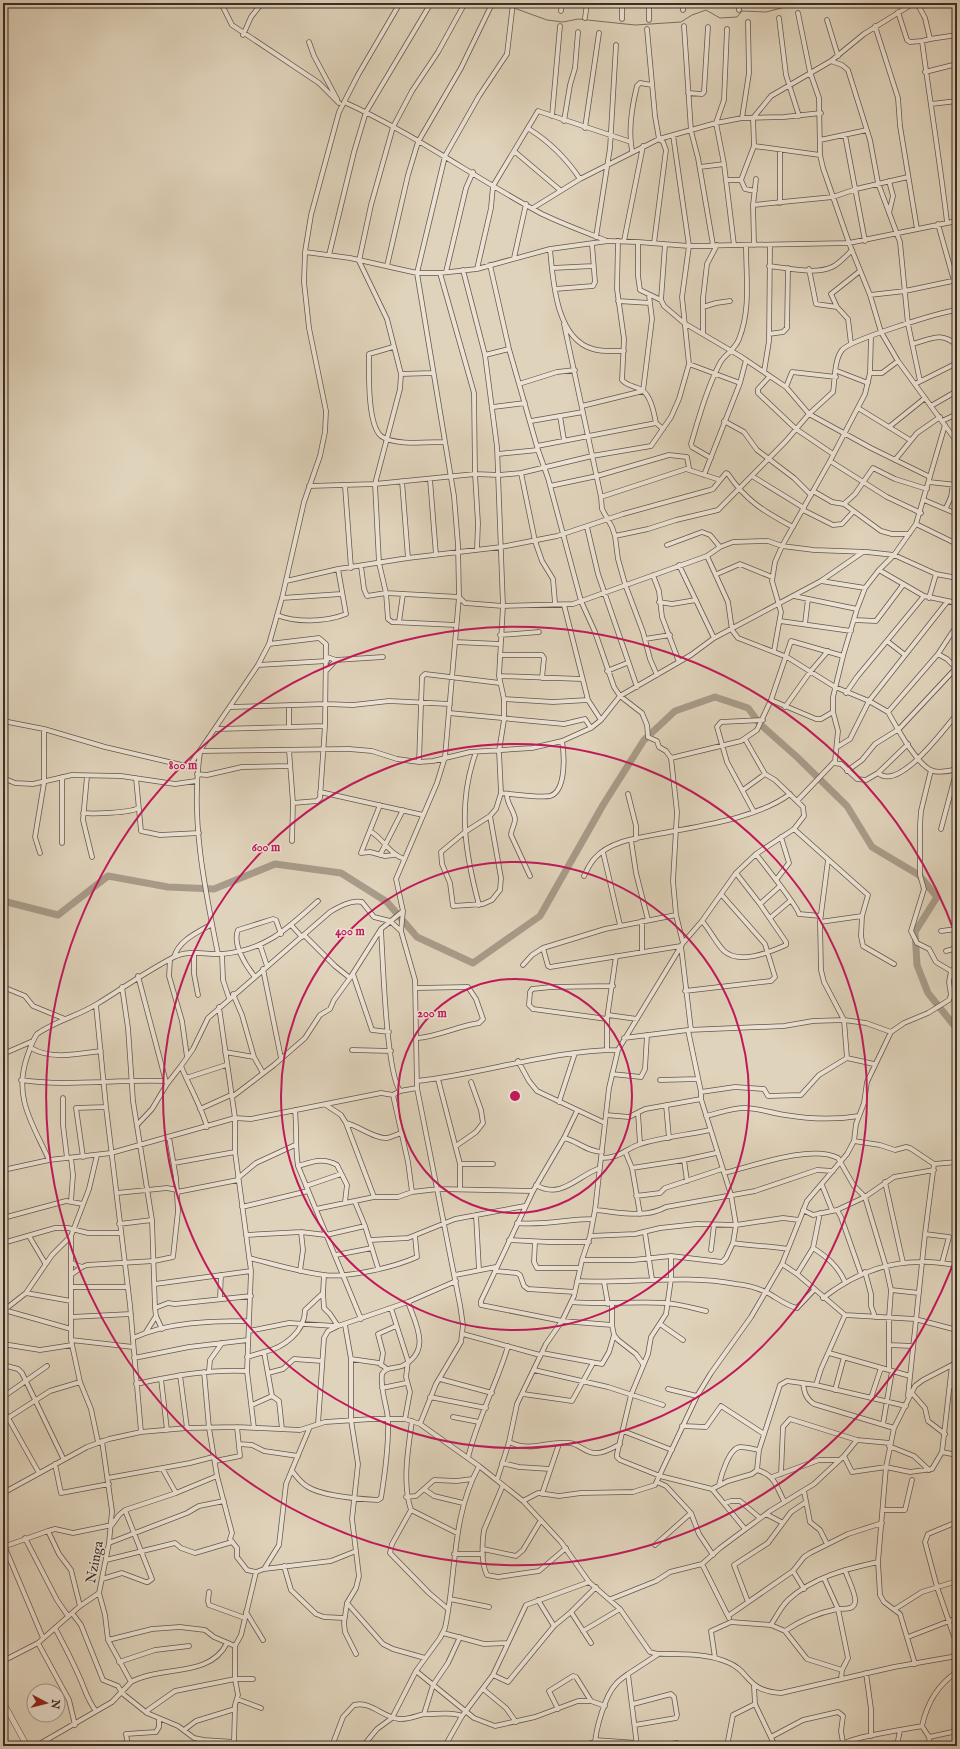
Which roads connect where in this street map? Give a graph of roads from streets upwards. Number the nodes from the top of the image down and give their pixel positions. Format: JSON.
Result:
{"nodes":[{"id":1,"x":221,"y":3,"type":"edge"},
{"id":2,"x":262,"y":3,"type":"edge"},
{"id":3,"x":400,"y":3,"type":"edge"},
{"id":4,"x":431,"y":3,"type":"edge"},
{"id":5,"x":465,"y":3,"type":"edge"},
{"id":6,"x":513,"y":3,"type":"edge"},
{"id":7,"x":562,"y":3,"type":"edge"},
{"id":8,"x":587,"y":3,"type":"edge"},
{"id":9,"x":649,"y":3,"type":"edge"},
{"id":10,"x":683,"y":3,"type":"edge"},
{"id":11,"x":739,"y":3,"type":"edge"},
{"id":12,"x":914,"y":3,"type":"edge"},
{"id":13,"x":918,"y":3,"type":"edge"},
{"id":14,"x":622,"y":4,"type":"edge"},
{"id":15,"x":490,"y":8,"type":"dead end"},
{"id":16,"x":683,"y":10,"type":"dead end"},
{"id":17,"x":739,"y":10,"type":"dead end"},
{"id":18,"x":561,"y":11,"type":"dead end"},
{"id":19,"x":898,"y":12,"type":"junction"},
{"id":20,"x":798,"y":13,"type":"dead end"},
{"id":21,"x":585,"y":18,"type":"dead end"},
{"id":22,"x":779,"y":18,"type":"dead end"},
{"id":23,"x":622,"y":19,"type":"dead end"},
{"id":24,"x":649,"y":20,"type":"dead end"},
{"id":25,"x":827,"y":20,"type":"dead end"},
{"id":26,"x":748,"y":22,"type":"dead end"},
{"id":27,"x":560,"y":26,"type":"dead end"},
{"id":28,"x":684,"y":26,"type":"dead end"},
{"id":29,"x":875,"y":26,"type":"junction"},
{"id":30,"x":708,"y":27,"type":"dead end"},
{"id":31,"x":647,"y":29,"type":"dead end"},
{"id":32,"x":727,"y":29,"type":"dead end"},
{"id":33,"x":578,"y":32,"type":"dead end"},
{"id":34,"x":599,"y":33,"type":"dead end"},
{"id":35,"x":243,"y":35,"type":"junction"},
{"id":36,"x":957,"y":35,"type":"edge"},
{"id":37,"x":930,"y":38,"type":"junction"},
{"id":38,"x":922,"y":41,"type":"junction"},
{"id":39,"x":309,"y":42,"type":"dead end"},
{"id":40,"x":616,"y":45,"type":"dead end"},
{"id":41,"x":838,"y":56,"type":"junction"},
{"id":42,"x":830,"y":61,"type":"junction"},
{"id":43,"x":957,"y":64,"type":"edge"},
{"id":44,"x":810,"y":72,"type":"junction"},
{"id":45,"x":925,"y":72,"type":"junction"},
{"id":46,"x":652,"y":85,"type":"junction"},
{"id":47,"x":790,"y":85,"type":"junction"},
{"id":48,"x":688,"y":93,"type":"junction"},
{"id":49,"x":957,"y":101,"type":"edge"},
{"id":50,"x":342,"y":103,"type":"junction"},
{"id":51,"x":931,"y":104,"type":"junction"},
{"id":52,"x":366,"y":112,"type":"junction"},
{"id":53,"x":821,"y":113,"type":"junction"},
{"id":54,"x":552,"y":116,"type":"junction"},
{"id":55,"x":799,"y":116,"type":"junction"},
{"id":56,"x":742,"y":118,"type":"junction"},
{"id":57,"x":753,"y":118,"type":"junction"},
{"id":58,"x":564,"y":121,"type":"junction"},
{"id":59,"x":716,"y":123,"type":"junction"},
{"id":60,"x":393,"y":127,"type":"junction"},
{"id":61,"x":585,"y":128,"type":"junction"},
{"id":62,"x":529,"y":129,"type":"junction"},
{"id":63,"x":867,"y":130,"type":"junction"},
{"id":64,"x":691,"y":131,"type":"junction"},
{"id":65,"x":611,"y":135,"type":"junction"},
{"id":66,"x":673,"y":135,"type":"junction"},
{"id":67,"x":845,"y":135,"type":"junction"},
{"id":68,"x":659,"y":139,"type":"junction"},
{"id":69,"x":820,"y":140,"type":"junction"},
{"id":70,"x":418,"y":142,"type":"junction"},
{"id":71,"x":631,"y":142,"type":"junction"},
{"id":72,"x":643,"y":146,"type":"junction"},
{"id":73,"x":754,"y":146,"type":"junction"},
{"id":74,"x":780,"y":150,"type":"junction"},
{"id":75,"x":632,"y":151,"type":"junction"},
{"id":76,"x":514,"y":152,"type":"junction"},
{"id":77,"x":820,"y":155,"type":"junction"},
{"id":78,"x":445,"y":156,"type":"junction"},
{"id":79,"x":607,"y":164,"type":"junction"},
{"id":80,"x":724,"y":164,"type":"junction"},
{"id":81,"x":700,"y":167,"type":"junction"},
{"id":82,"x":473,"y":172,"type":"junction"},
{"id":83,"x":908,"y":177,"type":"junction"},
{"id":84,"x":580,"y":179,"type":"junction"},
{"id":85,"x":756,"y":179,"type":"dead end"},
{"id":86,"x":726,"y":180,"type":"junction"},
{"id":87,"x":741,"y":180,"type":"junction"},
{"id":88,"x":889,"y":181,"type":"junction"},
{"id":89,"x":878,"y":183,"type":"junction"},
{"id":90,"x":493,"y":186,"type":"junction"},
{"id":91,"x":856,"y":189,"type":"junction"},
{"id":92,"x":560,"y":190,"type":"junction"},
{"id":93,"x":755,"y":191,"type":"junction"},
{"id":94,"x":833,"y":197,"type":"junction"},
{"id":95,"x":780,"y":203,"type":"junction"},
{"id":96,"x":526,"y":204,"type":"junction"},
{"id":97,"x":753,"y":205,"type":"junction"},
{"id":98,"x":533,"y":208,"type":"junction"},
{"id":99,"x":889,"y":213,"type":"junction"},
{"id":100,"x":957,"y":221,"type":"edge"},
{"id":101,"x":947,"y":222,"type":"junction"},
{"id":102,"x":938,"y":224,"type":"junction"},
{"id":103,"x":917,"y":229,"type":"junction"},
{"id":104,"x":898,"y":234,"type":"junction"},
{"id":105,"x":596,"y":236,"type":"junction"},
{"id":106,"x":618,"y":241,"type":"junction"},
{"id":107,"x":624,"y":241,"type":"junction"},
{"id":108,"x":865,"y":241,"type":"junction"},
{"id":109,"x":608,"y":242,"type":"junction"},
{"id":110,"x":638,"y":242,"type":"junction"},
{"id":111,"x":848,"y":243,"type":"junction"},
{"id":112,"x":592,"y":244,"type":"junction"},
{"id":113,"x":654,"y":244,"type":"junction"},
{"id":114,"x":665,"y":245,"type":"junction"},
{"id":115,"x":715,"y":245,"type":"junction"},
{"id":116,"x":734,"y":245,"type":"junction"},
{"id":117,"x":746,"y":245,"type":"junction"},
{"id":118,"x":754,"y":245,"type":"junction"},
{"id":119,"x":770,"y":245,"type":"junction"},
{"id":120,"x":689,"y":246,"type":"junction"},
{"id":121,"x":550,"y":248,"type":"junction"},
{"id":122,"x":852,"y":250,"type":"junction"},
{"id":123,"x":305,"y":252,"type":"junction"},
{"id":124,"x":329,"y":255,"type":"junction"},
{"id":125,"x":514,"y":258,"type":"junction"},
{"id":126,"x":359,"y":261,"type":"junction"},
{"id":127,"x":490,"y":265,"type":"junction"},
{"id":128,"x":386,"y":266,"type":"junction"},
{"id":129,"x":593,"y":266,"type":"junction"},
{"id":130,"x":769,"y":266,"type":"junction"},
{"id":131,"x":552,"y":268,"type":"junction"},
{"id":132,"x":788,"y":268,"type":"junction"},
{"id":133,"x":477,"y":269,"type":"junction"},
{"id":134,"x":463,"y":270,"type":"junction"},
{"id":135,"x":809,"y":270,"type":"junction"},
{"id":136,"x":860,"y":271,"type":"junction"},
{"id":137,"x":446,"y":272,"type":"junction"},
{"id":138,"x":417,"y":273,"type":"junction"},
{"id":139,"x":440,"y":273,"type":"junction"},
{"id":140,"x":956,"y":280,"type":"edge"},
{"id":141,"x":555,"y":289,"type":"junction"},
{"id":142,"x":905,"y":291,"type":"junction"},
{"id":143,"x":870,"y":295,"type":"junction"},
{"id":144,"x":649,"y":296,"type":"junction"},
{"id":145,"x":661,"y":300,"type":"junction"},
{"id":146,"x":618,"y":301,"type":"junction"},
{"id":147,"x":730,"y":302,"type":"dead end"},
{"id":148,"x":650,"y":303,"type":"junction"},
{"id":149,"x":703,"y":306,"type":"junction"},
{"id":150,"x":837,"y":307,"type":"junction"},
{"id":151,"x":957,"y":310,"type":"edge"},
{"id":152,"x":684,"y":323,"type":"junction"},
{"id":153,"x":564,"y":324,"type":"junction"},
{"id":154,"x":908,"y":324,"type":"junction"},
{"id":155,"x":881,"y":332,"type":"junction"},
{"id":156,"x":703,"y":333,"type":"junction"},
{"id":157,"x":769,"y":334,"type":"junction"},
{"id":158,"x":872,"y":337,"type":"junction"},
{"id":159,"x":852,"y":344,"type":"junction"},
{"id":160,"x":912,"y":344,"type":"junction"},
{"id":161,"x":957,"y":345,"type":"edge"},
{"id":162,"x":393,"y":347,"type":"junction"},
{"id":163,"x":509,"y":349,"type":"junction"},
{"id":164,"x":624,"y":351,"type":"junction"},
{"id":165,"x":732,"y":351,"type":"junction"},
{"id":166,"x":485,"y":355,"type":"junction"},
{"id":167,"x":746,"y":360,"type":"junction"},
{"id":168,"x":898,"y":361,"type":"junction"},
{"id":169,"x":957,"y":363,"type":"edge"},
{"id":170,"x":689,"y":364,"type":"junction"},
{"id":171,"x":574,"y":370,"type":"junction"},
{"id":172,"x":836,"y":371,"type":"junction"},
{"id":173,"x":764,"y":372,"type":"junction"},
{"id":174,"x":433,"y":373,"type":"junction"},
{"id":175,"x":715,"y":373,"type":"junction"},
{"id":176,"x":870,"y":373,"type":"junction"},
{"id":177,"x":401,"y":374,"type":"junction"},
{"id":178,"x":770,"y":376,"type":"junction"},
{"id":179,"x":836,"y":377,"type":"junction"},
{"id":180,"x":920,"y":381,"type":"junction"},
{"id":181,"x":740,"y":382,"type":"junction"},
{"id":182,"x":868,"y":383,"type":"junction"},
{"id":183,"x":519,"y":384,"type":"junction"},
{"id":184,"x":915,"y":384,"type":"junction"},
{"id":185,"x":786,"y":387,"type":"junction"},
{"id":186,"x":643,"y":391,"type":"junction"},
{"id":187,"x":957,"y":391,"type":"edge"},
{"id":188,"x":925,"y":398,"type":"junction"},
{"id":189,"x":525,"y":403,"type":"junction"},
{"id":190,"x":582,"y":406,"type":"junction"},
{"id":191,"x":931,"y":406,"type":"junction"},
{"id":192,"x":493,"y":407,"type":"junction"},
{"id":193,"x":858,"y":408,"type":"junction"},
{"id":194,"x":583,"y":412,"type":"junction"},
{"id":195,"x":809,"y":414,"type":"junction"},
{"id":196,"x":957,"y":414,"type":"edge"},
{"id":197,"x":560,"y":416,"type":"junction"},
{"id":198,"x":724,"y":421,"type":"junction"},
{"id":199,"x":942,"y":421,"type":"junction"},
{"id":200,"x":531,"y":422,"type":"junction"},
{"id":201,"x":656,"y":422,"type":"junction"},
{"id":202,"x":890,"y":427,"type":"junction"},
{"id":203,"x":663,"y":429,"type":"junction"},
{"id":204,"x":796,"y":429,"type":"junction"},
{"id":205,"x":844,"y":432,"type":"junction"},
{"id":206,"x":588,"y":436,"type":"junction"},
{"id":207,"x":386,"y":438,"type":"junction"},
{"id":208,"x":564,"y":440,"type":"junction"},
{"id":209,"x":910,"y":440,"type":"junction"},
{"id":210,"x":957,"y":441,"type":"edge"},
{"id":211,"x":445,"y":442,"type":"junction"},
{"id":212,"x":537,"y":448,"type":"junction"},
{"id":213,"x":498,"y":454,"type":"junction"},
{"id":214,"x":833,"y":454,"type":"junction"},
{"id":215,"x":592,"y":456,"type":"junction"},
{"id":216,"x":711,"y":458,"type":"junction"},
{"id":217,"x":768,"y":460,"type":"junction"},
{"id":218,"x":894,"y":460,"type":"junction"},
{"id":219,"x":830,"y":461,"type":"junction"},
{"id":220,"x":544,"y":467,"type":"junction"},
{"id":221,"x":689,"y":468,"type":"junction"},
{"id":222,"x":521,"y":473,"type":"junction"},
{"id":223,"x":475,"y":474,"type":"junction"},
{"id":224,"x":499,"y":475,"type":"junction"},
{"id":225,"x":704,"y":475,"type":"junction"},
{"id":226,"x":597,"y":476,"type":"junction"},
{"id":227,"x":752,"y":476,"type":"junction"},
{"id":228,"x":451,"y":478,"type":"junction"},
{"id":229,"x":430,"y":479,"type":"junction"},
{"id":230,"x":720,"y":480,"type":"junction"},
{"id":231,"x":929,"y":480,"type":"junction"},
{"id":232,"x":402,"y":481,"type":"junction"},
{"id":233,"x":862,"y":482,"type":"junction"},
{"id":234,"x":375,"y":484,"type":"junction"},
{"id":235,"x":955,"y":484,"type":"edge"},
{"id":236,"x":310,"y":486,"type":"junction"},
{"id":237,"x":345,"y":486,"type":"junction"},
{"id":238,"x":550,"y":486,"type":"junction"},
{"id":239,"x":927,"y":489,"type":"junction"},
{"id":240,"x":739,"y":490,"type":"junction"},
{"id":241,"x":812,"y":493,"type":"junction"},
{"id":242,"x":601,"y":497,"type":"junction"},
{"id":243,"x":924,"y":500,"type":"junction"},
{"id":244,"x":844,"y":504,"type":"junction"},
{"id":245,"x":946,"y":508,"type":"junction"},
{"id":246,"x":803,"y":509,"type":"junction"},
{"id":247,"x":853,"y":512,"type":"junction"},
{"id":248,"x":920,"y":514,"type":"junction"},
{"id":249,"x":957,"y":514,"type":"edge"},
{"id":250,"x":608,"y":519,"type":"junction"},
{"id":251,"x":916,"y":524,"type":"junction"},
{"id":252,"x":587,"y":527,"type":"junction"},
{"id":253,"x":793,"y":527,"type":"junction"},
{"id":254,"x":562,"y":534,"type":"junction"},
{"id":255,"x":909,"y":534,"type":"junction"},
{"id":256,"x":615,"y":536,"type":"junction"},
{"id":257,"x":536,"y":541,"type":"junction"},
{"id":258,"x":957,"y":544,"type":"edge"},
{"id":259,"x":667,"y":545,"type":"dead end"},
{"id":260,"x":782,"y":546,"type":"junction"},
{"id":261,"x":501,"y":547,"type":"junction"},
{"id":262,"x":720,"y":547,"type":"junction"},
{"id":263,"x":477,"y":550,"type":"junction"},
{"id":264,"x":458,"y":552,"type":"junction"},
{"id":265,"x":863,"y":552,"type":"junction"},
{"id":266,"x":436,"y":555,"type":"junction"},
{"id":267,"x":894,"y":555,"type":"junction"},
{"id":268,"x":707,"y":556,"type":"junction"},
{"id":269,"x":408,"y":558,"type":"junction"},
{"id":270,"x":379,"y":563,"type":"junction"},
{"id":271,"x":679,"y":565,"type":"junction"},
{"id":272,"x":361,"y":566,"type":"junction"},
{"id":273,"x":351,"y":568,"type":"junction"},
{"id":274,"x":338,"y":569,"type":"junction"},
{"id":275,"x":879,"y":570,"type":"junction"},
{"id":276,"x":716,"y":574,"type":"junction"},
{"id":277,"x":936,"y":574,"type":"junction"},
{"id":278,"x":653,"y":575,"type":"junction"},
{"id":279,"x":772,"y":577,"type":"junction"},
{"id":280,"x":957,"y":578,"type":"edge"},
{"id":281,"x":286,"y":581,"type":"junction"},
{"id":282,"x":821,"y":581,"type":"junction"},
{"id":283,"x":625,"y":584,"type":"junction"},
{"id":284,"x":903,"y":585,"type":"junction"},
{"id":285,"x":865,"y":588,"type":"junction"},
{"id":286,"x":386,"y":593,"type":"junction"},
{"id":287,"x":605,"y":593,"type":"junction"},
{"id":288,"x":342,"y":594,"type":"junction"},
{"id":289,"x":403,"y":594,"type":"junction"},
{"id":290,"x":793,"y":596,"type":"junction"},
{"id":291,"x":924,"y":596,"type":"junction"},
{"id":292,"x":459,"y":597,"type":"junction"},
{"id":293,"x":282,"y":598,"type":"junction"},
{"id":294,"x":930,"y":598,"type":"junction"},
{"id":295,"x":808,"y":599,"type":"junction"},
{"id":296,"x":696,"y":600,"type":"junction"},
{"id":297,"x":581,"y":601,"type":"junction"},
{"id":298,"x":659,"y":602,"type":"junction"},
{"id":299,"x":947,"y":602,"type":"junction"},
{"id":300,"x":465,"y":603,"type":"junction"},
{"id":301,"x":555,"y":603,"type":"junction"},
{"id":302,"x":780,"y":603,"type":"junction"},
{"id":303,"x":957,"y":603,"type":"edge"},
{"id":304,"x":564,"y":605,"type":"junction"},
{"id":305,"x":502,"y":606,"type":"junction"},
{"id":306,"x":858,"y":609,"type":"junction"},
{"id":307,"x":458,"y":610,"type":"junction"},
{"id":308,"x":277,"y":615,"type":"junction"},
{"id":309,"x":780,"y":620,"type":"junction"},
{"id":310,"x":854,"y":620,"type":"junction"},
{"id":311,"x":399,"y":622,"type":"junction"},
{"id":312,"x":804,"y":624,"type":"junction"},
{"id":313,"x":456,"y":625,"type":"junction"},
{"id":314,"x":957,"y":625,"type":"edge"},
{"id":315,"x":732,"y":630,"type":"junction"},
{"id":316,"x":851,"y":631,"type":"junction"},
{"id":317,"x":539,"y":632,"type":"dead end"},
{"id":318,"x":500,"y":635,"type":"junction"},
{"id":319,"x":670,"y":635,"type":"junction"},
{"id":320,"x":714,"y":638,"type":"junction"},
{"id":321,"x":645,"y":639,"type":"junction"},
{"id":322,"x":887,"y":641,"type":"junction"},
{"id":323,"x":455,"y":642,"type":"junction"},
{"id":324,"x":269,"y":644,"type":"junction"},
{"id":325,"x":500,"y":644,"type":"junction"},
{"id":326,"x":774,"y":651,"type":"junction"},
{"id":327,"x":828,"y":652,"type":"junction"},
{"id":328,"x":938,"y":654,"type":"junction"},
{"id":329,"x":500,"y":655,"type":"junction"},
{"id":330,"x":383,"y":656,"type":"dead end"},
{"id":331,"x":843,"y":656,"type":"junction"},
{"id":332,"x":905,"y":656,"type":"junction"},
{"id":333,"x":786,"y":657,"type":"junction"},
{"id":334,"x":327,"y":659,"type":"junction"},
{"id":335,"x":336,"y":660,"type":"junction"},
{"id":336,"x":679,"y":662,"type":"junction"},
{"id":337,"x":627,"y":664,"type":"junction"},
{"id":338,"x":258,"y":665,"type":"junction"},
{"id":339,"x":957,"y":668,"type":"edge"},
{"id":340,"x":327,"y":670,"type":"junction"},
{"id":341,"x":607,"y":671,"type":"junction"},
{"id":342,"x":810,"y":672,"type":"junction"},
{"id":343,"x":658,"y":675,"type":"junction"},
{"id":344,"x":500,"y":676,"type":"junction"},
{"id":345,"x":451,"y":677,"type":"junction"},
{"id":346,"x":542,"y":678,"type":"junction"},
{"id":347,"x":582,"y":679,"type":"junction"},
{"id":348,"x":500,"y":683,"type":"junction"},
{"id":349,"x":637,"y":687,"type":"junction"},
{"id":350,"x":835,"y":687,"type":"junction"},
{"id":351,"x":846,"y":693,"type":"junction"},
{"id":352,"x":620,"y":696,"type":"junction"},
{"id":353,"x":504,"y":700,"type":"junction"},
{"id":354,"x":588,"y":700,"type":"junction"},
{"id":355,"x":771,"y":700,"type":"junction"},
{"id":356,"x":869,"y":701,"type":"junction"},
{"id":357,"x":421,"y":703,"type":"junction"},
{"id":358,"x":326,"y":704,"type":"junction"},
{"id":359,"x":450,"y":704,"type":"junction"},
{"id":360,"x":289,"y":705,"type":"junction"},
{"id":361,"x":231,"y":707,"type":"junction"},
{"id":362,"x":785,"y":707,"type":"junction"},
{"id":363,"x":833,"y":712,"type":"junction"},
{"id":364,"x":888,"y":712,"type":"junction"},
{"id":365,"x":449,"y":713,"type":"junction"},
{"id":366,"x":957,"y":714,"type":"edge"},
{"id":367,"x":504,"y":720,"type":"junction"},
{"id":368,"x":601,"y":720,"type":"junction"},
{"id":369,"x":763,"y":720,"type":"junction"},
{"id":370,"x":3,"y":721,"type":"edge"},
{"id":371,"x":325,"y":726,"type":"junction"},
{"id":372,"x":289,"y":727,"type":"junction"},
{"id":373,"x":591,"y":728,"type":"junction"},
{"id":374,"x":44,"y":729,"type":"junction"},
{"id":375,"x":216,"y":729,"type":"junction"},
{"id":376,"x":899,"y":729,"type":"junction"},
{"id":377,"x":745,"y":739,"type":"junction"},
{"id":378,"x":562,"y":741,"type":"junction"},
{"id":379,"x":908,"y":744,"type":"junction"},
{"id":380,"x":722,"y":747,"type":"junction"},
{"id":381,"x":837,"y":747,"type":"junction"},
{"id":382,"x":324,"y":748,"type":"junction"},
{"id":383,"x":290,"y":750,"type":"junction"},
{"id":384,"x":200,"y":751,"type":"junction"},
{"id":385,"x":499,"y":751,"type":"junction"},
{"id":386,"x":476,"y":752,"type":"junction"},
{"id":387,"x":445,"y":757,"type":"junction"},
{"id":388,"x":671,"y":758,"type":"junction"},
{"id":389,"x":919,"y":759,"type":"junction"},
{"id":390,"x":419,"y":762,"type":"junction"},
{"id":391,"x":833,"y":763,"type":"junction"},
{"id":392,"x":290,"y":766,"type":"junction"},
{"id":393,"x":957,"y":769,"type":"edge"},
{"id":394,"x":931,"y":770,"type":"junction"},
{"id":395,"x":847,"y":771,"type":"junction"},
{"id":396,"x":878,"y":773,"type":"junction"},
{"id":397,"x":197,"y":774,"type":"junction"},
{"id":398,"x":765,"y":774,"type":"junction"},
{"id":399,"x":87,"y":776,"type":"junction"},
{"id":400,"x":62,"y":777,"type":"junction"},
{"id":401,"x":3,"y":778,"type":"edge"},
{"id":402,"x":136,"y":778,"type":"junction"},
{"id":403,"x":196,"y":781,"type":"junction"},
{"id":404,"x":44,"y":783,"type":"junction"},
{"id":405,"x":743,"y":790,"type":"junction"},
{"id":406,"x":320,"y":792,"type":"junction"},
{"id":407,"x":500,"y":793,"type":"junction"},
{"id":408,"x":507,"y":794,"type":"junction"},
{"id":409,"x":628,"y":794,"type":"dead end"},
{"id":410,"x":790,"y":794,"type":"junction"},
{"id":411,"x":797,"y":801,"type":"junction"},
{"id":412,"x":294,"y":803,"type":"junction"},
{"id":413,"x":380,"y":805,"type":"junction"},
{"id":414,"x":138,"y":808,"type":"junction"},
{"id":415,"x":403,"y":810,"type":"junction"},
{"id":416,"x":134,"y":811,"type":"junction"},
{"id":417,"x":754,"y":812,"type":"junction"},
{"id":418,"x":83,"y":813,"type":"junction"},
{"id":419,"x":89,"y":814,"type":"junction"},
{"id":420,"x":139,"y":815,"type":"junction"},
{"id":421,"x":424,"y":815,"type":"junction"},
{"id":422,"x":490,"y":816,"type":"junction"},
{"id":423,"x":83,"y":820,"type":"junction"},
{"id":424,"x":794,"y":829,"type":"junction"},
{"id":425,"x":941,"y":829,"type":"dead end"},
{"id":426,"x":678,"y":830,"type":"junction"},
{"id":427,"x":370,"y":831,"type":"junction"},
{"id":428,"x":465,"y":832,"type":"junction"},
{"id":429,"x":200,"y":833,"type":"junction"},
{"id":430,"x":781,"y":837,"type":"junction"},
{"id":431,"x":633,"y":839,"type":"junction"},
{"id":432,"x":292,"y":841,"type":"dead end"},
{"id":433,"x":62,"y":843,"type":"dead end"},
{"id":434,"x":386,"y":845,"type":"junction"},
{"id":435,"x":603,"y":852,"type":"junction"},
{"id":436,"x":40,"y":853,"type":"dead end"},
{"id":437,"x":756,"y":854,"type":"junction"},
{"id":438,"x":380,"y":855,"type":"junction"},
{"id":439,"x":394,"y":855,"type":"junction"},
{"id":440,"x":92,"y":857,"type":"dead end"},
{"id":441,"x":404,"y":859,"type":"junction"},
{"id":442,"x":828,"y":860,"type":"junction"},
{"id":443,"x":736,"y":874,"type":"junction"},
{"id":444,"x":530,"y":876,"type":"dead end"},
{"id":445,"x":584,"y":876,"type":"dead end"},
{"id":446,"x":776,"y":880,"type":"junction"},
{"id":447,"x":780,"y":886,"type":"junction"},
{"id":448,"x":721,"y":894,"type":"junction"},
{"id":449,"x":318,"y":901,"type":"dead end"},
{"id":450,"x":790,"y":901,"type":"junction"},
{"id":451,"x":760,"y":904,"type":"junction"},
{"id":452,"x":479,"y":905,"type":"junction"},
{"id":453,"x":403,"y":911,"type":"junction"},
{"id":454,"x":676,"y":915,"type":"junction"},
{"id":455,"x":821,"y":916,"type":"junction"},
{"id":456,"x":862,"y":916,"type":"junction"},
{"id":457,"x":770,"y":918,"type":"junction"},
{"id":458,"x":648,"y":920,"type":"junction"},
{"id":459,"x":390,"y":921,"type":"junction"},
{"id":460,"x":642,"y":921,"type":"junction"},
{"id":461,"x":702,"y":921,"type":"junction"},
{"id":462,"x":820,"y":922,"type":"junction"},
{"id":463,"x":212,"y":924,"type":"junction"},
{"id":464,"x":620,"y":925,"type":"junction"},
{"id":465,"x":292,"y":926,"type":"junction"},
{"id":466,"x":381,"y":929,"type":"junction"},
{"id":467,"x":957,"y":929,"type":"edge"},
{"id":468,"x":401,"y":931,"type":"junction"},
{"id":469,"x":941,"y":931,"type":"dead end"},
{"id":470,"x":281,"y":934,"type":"junction"},
{"id":471,"x":303,"y":936,"type":"junction"},
{"id":472,"x":260,"y":945,"type":"junction"},
{"id":473,"x":682,"y":945,"type":"junction"},
{"id":474,"x":543,"y":948,"type":"junction"},
{"id":475,"x":957,"y":948,"type":"edge"},
{"id":476,"x":642,"y":951,"type":"junction"},
{"id":477,"x":946,"y":951,"type":"dead end"},
{"id":478,"x":240,"y":952,"type":"junction"},
{"id":479,"x":194,"y":953,"type":"junction"},
{"id":480,"x":769,"y":953,"type":"junction"},
{"id":481,"x":220,"y":954,"type":"junction"},
{"id":482,"x":616,"y":956,"type":"junction"},
{"id":483,"x":174,"y":957,"type":"junction"},
{"id":484,"x":170,"y":960,"type":"junction"},
{"id":485,"x":894,"y":964,"type":"dead end"},
{"id":486,"x":523,"y":965,"type":"dead end"},
{"id":487,"x":957,"y":967,"type":"edge"},
{"id":488,"x":265,"y":968,"type":"junction"},
{"id":489,"x":951,"y":971,"type":"junction"},
{"id":490,"x":138,"y":976,"type":"junction"},
{"id":491,"x":352,"y":976,"type":"junction"},
{"id":492,"x":255,"y":977,"type":"junction"},
{"id":493,"x":612,"y":986,"type":"junction"},
{"id":494,"x":3,"y":987,"type":"edge"},
{"id":495,"x":122,"y":987,"type":"junction"},
{"id":496,"x":416,"y":988,"type":"junction"},
{"id":497,"x":685,"y":990,"type":"junction"},
{"id":498,"x":233,"y":994,"type":"junction"},
{"id":499,"x":198,"y":995,"type":"dead end"},
{"id":500,"x":229,"y":998,"type":"junction"},
{"id":501,"x":96,"y":1005,"type":"junction"},
{"id":502,"x":219,"y":1007,"type":"junction"},
{"id":503,"x":607,"y":1017,"type":"junction"},
{"id":504,"x":637,"y":1019,"type":"junction"},
{"id":505,"x":65,"y":1020,"type":"junction"},
{"id":506,"x":844,"y":1020,"type":"junction"},
{"id":507,"x":689,"y":1030,"type":"junction"},
{"id":508,"x":389,"y":1032,"type":"junction"},
{"id":509,"x":890,"y":1032,"type":"junction"},
{"id":510,"x":647,"y":1035,"type":"junction"},
{"id":511,"x":418,"y":1038,"type":"junction"},
{"id":512,"x":624,"y":1038,"type":"junction"},
{"id":513,"x":33,"y":1041,"type":"junction"},
{"id":514,"x":31,"y":1048,"type":"junction"},
{"id":515,"x":352,"y":1050,"type":"dead end"},
{"id":516,"x":607,"y":1050,"type":"junction"},
{"id":517,"x":618,"y":1050,"type":"junction"},
{"id":518,"x":101,"y":1051,"type":"junction"},
{"id":519,"x":391,"y":1051,"type":"junction"},
{"id":520,"x":225,"y":1052,"type":"junction"},
{"id":521,"x":575,"y":1053,"type":"junction"},
{"id":522,"x":3,"y":1054,"type":"edge"},
{"id":523,"x":187,"y":1057,"type":"junction"},
{"id":524,"x":254,"y":1057,"type":"junction"},
{"id":525,"x":282,"y":1058,"type":"junction"},
{"id":526,"x":847,"y":1058,"type":"junction"},
{"id":527,"x":518,"y":1061,"type":"junction"},
{"id":528,"x":874,"y":1064,"type":"junction"},
{"id":529,"x":226,"y":1065,"type":"junction"},
{"id":530,"x":181,"y":1066,"type":"junction"},
{"id":531,"x":263,"y":1073,"type":"junction"},
{"id":532,"x":612,"y":1074,"type":"junction"},
{"id":533,"x":186,"y":1078,"type":"junction"},
{"id":534,"x":438,"y":1079,"type":"junction"},
{"id":535,"x":698,"y":1079,"type":"junction"},
{"id":536,"x":21,"y":1080,"type":"junction"},
{"id":537,"x":132,"y":1080,"type":"junction"},
{"id":538,"x":660,"y":1080,"type":"dead end"},
{"id":539,"x":104,"y":1081,"type":"junction"},
{"id":540,"x":417,"y":1081,"type":"junction"},
{"id":541,"x":471,"y":1082,"type":"dead end"},
{"id":542,"x":166,"y":1083,"type":"junction"},
{"id":543,"x":417,"y":1088,"type":"junction"},
{"id":544,"x":400,"y":1091,"type":"junction"},
{"id":545,"x":701,"y":1092,"type":"junction"},
{"id":546,"x":393,"y":1095,"type":"junction"},
{"id":547,"x":232,"y":1096,"type":"junction"},
{"id":548,"x":63,"y":1098,"type":"dead end"},
{"id":549,"x":701,"y":1099,"type":"junction"},
{"id":550,"x":559,"y":1102,"type":"junction"},
{"id":551,"x":326,"y":1105,"type":"junction"},
{"id":552,"x":666,"y":1105,"type":"junction"},
{"id":553,"x":106,"y":1107,"type":"junction"},
{"id":554,"x":200,"y":1109,"type":"junction"},
{"id":555,"x":295,"y":1110,"type":"junction"},
{"id":556,"x":577,"y":1111,"type":"junction"},
{"id":557,"x":638,"y":1113,"type":"junction"},
{"id":558,"x":606,"y":1115,"type":"junction"},
{"id":559,"x":706,"y":1116,"type":"junction"},
{"id":560,"x":859,"y":1116,"type":"junction"},
{"id":561,"x":235,"y":1118,"type":"junction"},
{"id":562,"x":346,"y":1123,"type":"junction"},
{"id":563,"x":604,"y":1123,"type":"junction"},
{"id":564,"x":137,"y":1125,"type":"junction"},
{"id":565,"x":207,"y":1127,"type":"junction"},
{"id":566,"x":710,"y":1130,"type":"junction"},
{"id":567,"x":402,"y":1133,"type":"junction"},
{"id":568,"x":169,"y":1137,"type":"junction"},
{"id":569,"x":564,"y":1138,"type":"junction"},
{"id":570,"x":669,"y":1138,"type":"junction"},
{"id":571,"x":854,"y":1141,"type":"junction"},
{"id":572,"x":141,"y":1144,"type":"junction"},
{"id":573,"x":640,"y":1144,"type":"junction"},
{"id":574,"x":295,"y":1145,"type":"junction"},
{"id":575,"x":456,"y":1146,"type":"junction"},
{"id":576,"x":625,"y":1151,"type":"junction"},
{"id":577,"x":111,"y":1152,"type":"junction"},
{"id":578,"x":235,"y":1152,"type":"junction"},
{"id":579,"x":602,"y":1152,"type":"junction"},
{"id":580,"x":716,"y":1153,"type":"junction"},
{"id":581,"x":97,"y":1155,"type":"junction"},
{"id":582,"x":83,"y":1157,"type":"junction"},
{"id":583,"x":69,"y":1158,"type":"junction"},
{"id":584,"x":601,"y":1158,"type":"junction"},
{"id":585,"x":49,"y":1160,"type":"junction"},
{"id":586,"x":684,"y":1160,"type":"junction"},
{"id":587,"x":841,"y":1162,"type":"junction"},
{"id":588,"x":957,"y":1162,"type":"edge"},
{"id":589,"x":174,"y":1163,"type":"junction"},
{"id":590,"x":460,"y":1164,"type":"junction"},
{"id":591,"x":494,"y":1164,"type":"dead end"},
{"id":592,"x":934,"y":1164,"type":"junction"},
{"id":593,"x":298,"y":1166,"type":"junction"},
{"id":594,"x":600,"y":1168,"type":"junction"},
{"id":595,"x":632,"y":1168,"type":"junction"},
{"id":596,"x":3,"y":1170,"type":"edge"},
{"id":597,"x":934,"y":1170,"type":"junction"},
{"id":598,"x":723,"y":1171,"type":"junction"},
{"id":599,"x":833,"y":1171,"type":"junction"},
{"id":600,"x":341,"y":1174,"type":"junction"},
{"id":601,"x":238,"y":1179,"type":"junction"},
{"id":602,"x":687,"y":1181,"type":"junction"},
{"id":603,"x":885,"y":1182,"type":"junction"},
{"id":604,"x":536,"y":1185,"type":"junction"},
{"id":605,"x":822,"y":1185,"type":"junction"},
{"id":606,"x":306,"y":1186,"type":"junction"},
{"id":607,"x":438,"y":1189,"type":"junction"},
{"id":608,"x":460,"y":1190,"type":"junction"},
{"id":609,"x":148,"y":1191,"type":"junction"},
{"id":610,"x":177,"y":1191,"type":"junction"},
{"id":611,"x":308,"y":1191,"type":"junction"},
{"id":612,"x":533,"y":1191,"type":"junction"},
{"id":613,"x":412,"y":1192,"type":"junction"},
{"id":614,"x":117,"y":1193,"type":"junction"},
{"id":615,"x":731,"y":1195,"type":"junction"},
{"id":616,"x":636,"y":1196,"type":"junction"},
{"id":617,"x":374,"y":1197,"type":"junction"},
{"id":618,"x":865,"y":1197,"type":"junction"},
{"id":619,"x":71,"y":1201,"type":"junction"},
{"id":620,"x":345,"y":1202,"type":"junction"},
{"id":621,"x":355,"y":1202,"type":"junction"},
{"id":622,"x":83,"y":1204,"type":"junction"},
{"id":623,"x":525,"y":1206,"type":"junction"},
{"id":624,"x":844,"y":1206,"type":"junction"},
{"id":625,"x":242,"y":1207,"type":"junction"},
{"id":626,"x":316,"y":1209,"type":"junction"},
{"id":627,"x":595,"y":1210,"type":"junction"},
{"id":628,"x":803,"y":1210,"type":"junction"},
{"id":629,"x":835,"y":1210,"type":"junction"},
{"id":630,"x":476,"y":1214,"type":"junction"},
{"id":631,"x":640,"y":1214,"type":"junction"},
{"id":632,"x":820,"y":1214,"type":"junction"},
{"id":633,"x":841,"y":1216,"type":"junction"},
{"id":634,"x":3,"y":1218,"type":"edge"},
{"id":635,"x":593,"y":1219,"type":"junction"},
{"id":636,"x":152,"y":1220,"type":"junction"},
{"id":637,"x":799,"y":1220,"type":"junction"},
{"id":638,"x":444,"y":1222,"type":"junction"},
{"id":639,"x":517,"y":1223,"type":"junction"},
{"id":640,"x":119,"y":1224,"type":"junction"},
{"id":641,"x":714,"y":1225,"type":"junction"},
{"id":642,"x":736,"y":1225,"type":"junction"},
{"id":643,"x":365,"y":1226,"type":"junction"},
{"id":644,"x":73,"y":1230,"type":"junction"},
{"id":645,"x":301,"y":1232,"type":"junction"},
{"id":646,"x":120,"y":1233,"type":"junction"},
{"id":647,"x":645,"y":1233,"type":"junction"},
{"id":648,"x":924,"y":1234,"type":"junction"},
{"id":649,"x":246,"y":1235,"type":"junction"},
{"id":650,"x":326,"y":1235,"type":"junction"},
{"id":651,"x":29,"y":1236,"type":"junction"},
{"id":652,"x":71,"y":1236,"type":"junction"},
{"id":653,"x":415,"y":1236,"type":"junction"},
{"id":654,"x":590,"y":1236,"type":"junction"},
{"id":655,"x":370,"y":1240,"type":"junction"},
{"id":656,"x":509,"y":1240,"type":"junction"},
{"id":657,"x":535,"y":1242,"type":"junction"},
{"id":658,"x":589,"y":1242,"type":"junction"},
{"id":659,"x":4,"y":1243,"type":"edge"},
{"id":660,"x":733,"y":1243,"type":"junction"},
{"id":661,"x":372,"y":1248,"type":"junction"},
{"id":662,"x":813,"y":1248,"type":"junction"},
{"id":663,"x":788,"y":1249,"type":"junction"},
{"id":664,"x":711,"y":1250,"type":"dead end"},
{"id":665,"x":336,"y":1255,"type":"junction"},
{"id":666,"x":671,"y":1256,"type":"junction"},
{"id":667,"x":249,"y":1258,"type":"junction"},
{"id":668,"x":648,"y":1258,"type":"junction"},
{"id":669,"x":582,"y":1260,"type":"junction"},
{"id":670,"x":154,"y":1261,"type":"junction"},
{"id":671,"x":921,"y":1262,"type":"junction"},
{"id":672,"x":45,"y":1263,"type":"junction"},
{"id":673,"x":71,"y":1263,"type":"junction"},
{"id":674,"x":125,"y":1263,"type":"junction"},
{"id":675,"x":904,"y":1263,"type":"junction"},
{"id":676,"x":942,"y":1263,"type":"junction"},
{"id":677,"x":782,"y":1264,"type":"junction"},
{"id":678,"x":957,"y":1265,"type":"edge"},
{"id":679,"x":82,"y":1267,"type":"junction"},
{"id":680,"x":886,"y":1267,"type":"junction"},
{"id":681,"x":378,"y":1268,"type":"junction"},
{"id":682,"x":580,"y":1268,"type":"junction"},
{"id":683,"x":495,"y":1269,"type":"junction"},
{"id":684,"x":479,"y":1270,"type":"junction"},
{"id":685,"x":251,"y":1271,"type":"junction"},
{"id":686,"x":300,"y":1271,"type":"junction"},
{"id":687,"x":863,"y":1273,"type":"junction"},
{"id":688,"x":72,"y":1274,"type":"junction"},
{"id":689,"x":797,"y":1274,"type":"junction"},
{"id":690,"x":221,"y":1275,"type":"junction"},
{"id":691,"x":324,"y":1275,"type":"junction"},
{"id":692,"x":344,"y":1275,"type":"junction"},
{"id":693,"x":455,"y":1275,"type":"junction"},
{"id":694,"x":652,"y":1279,"type":"junction"},
{"id":695,"x":671,"y":1279,"type":"junction"},
{"id":696,"x":456,"y":1281,"type":"junction"},
{"id":697,"x":577,"y":1281,"type":"junction"},
{"id":698,"x":604,"y":1282,"type":"junction"},
{"id":699,"x":845,"y":1282,"type":"junction"},
{"id":700,"x":155,"y":1284,"type":"junction"},
{"id":701,"x":72,"y":1287,"type":"junction"},
{"id":702,"x":128,"y":1287,"type":"junction"},
{"id":703,"x":814,"y":1290,"type":"junction"},
{"id":704,"x":891,"y":1290,"type":"junction"},
{"id":705,"x":575,"y":1292,"type":"junction"},
{"id":706,"x":766,"y":1292,"type":"junction"},
{"id":707,"x":919,"y":1292,"type":"junction"},
{"id":708,"x":26,"y":1293,"type":"junction"},
{"id":709,"x":323,"y":1294,"type":"junction"},
{"id":710,"x":251,"y":1296,"type":"junction"},
{"id":711,"x":823,"y":1298,"type":"junction"},
{"id":712,"x":220,"y":1299,"type":"junction"},
{"id":713,"x":71,"y":1300,"type":"junction"},
{"id":714,"x":408,"y":1302,"type":"junction"},
{"id":715,"x":572,"y":1302,"type":"junction"},
{"id":716,"x":668,"y":1303,"type":"junction"},
{"id":717,"x":610,"y":1304,"type":"junction"},
{"id":718,"x":155,"y":1308,"type":"junction"},
{"id":719,"x":391,"y":1308,"type":"junction"},
{"id":720,"x":3,"y":1310,"type":"edge"},
{"id":721,"x":706,"y":1311,"type":"dead end"},
{"id":722,"x":131,"y":1314,"type":"junction"},
{"id":723,"x":845,"y":1315,"type":"junction"},
{"id":724,"x":156,"y":1316,"type":"junction"},
{"id":725,"x":71,"y":1317,"type":"junction"},
{"id":726,"x":875,"y":1317,"type":"junction"},
{"id":727,"x":889,"y":1318,"type":"junction"},
{"id":728,"x":361,"y":1319,"type":"junction"},
{"id":729,"x":915,"y":1320,"type":"junction"},
{"id":730,"x":249,"y":1321,"type":"junction"},
{"id":731,"x":562,"y":1321,"type":"junction"},
{"id":732,"x":345,"y":1324,"type":"junction"},
{"id":733,"x":660,"y":1324,"type":"junction"},
{"id":734,"x":301,"y":1325,"type":"junction"},
{"id":735,"x":612,"y":1325,"type":"junction"},
{"id":736,"x":338,"y":1326,"type":"junction"},
{"id":737,"x":396,"y":1326,"type":"junction"},
{"id":738,"x":957,"y":1328,"type":"edge"},
{"id":739,"x":70,"y":1329,"type":"junction"},
{"id":740,"x":162,"y":1329,"type":"junction"},
{"id":741,"x":248,"y":1331,"type":"junction"},
{"id":742,"x":146,"y":1332,"type":"junction"},
{"id":743,"x":463,"y":1334,"type":"junction"},
{"id":744,"x":614,"y":1335,"type":"junction"},
{"id":745,"x":133,"y":1338,"type":"junction"},
{"id":746,"x":248,"y":1340,"type":"junction"},
{"id":747,"x":683,"y":1340,"type":"dead end"},
{"id":748,"x":71,"y":1342,"type":"junction"},
{"id":749,"x":222,"y":1342,"type":"junction"},
{"id":750,"x":3,"y":1344,"type":"edge"},
{"id":751,"x":889,"y":1345,"type":"junction"},
{"id":752,"x":508,"y":1346,"type":"junction"},
{"id":753,"x":912,"y":1346,"type":"junction"},
{"id":754,"x":133,"y":1347,"type":"junction"},
{"id":755,"x":264,"y":1352,"type":"junction"},
{"id":756,"x":829,"y":1353,"type":"junction"},
{"id":757,"x":541,"y":1354,"type":"junction"},
{"id":758,"x":247,"y":1357,"type":"junction"},
{"id":759,"x":844,"y":1357,"type":"junction"},
{"id":760,"x":134,"y":1358,"type":"junction"},
{"id":761,"x":351,"y":1359,"type":"junction"},
{"id":762,"x":322,"y":1361,"type":"junction"},
{"id":763,"x":408,"y":1361,"type":"junction"},
{"id":764,"x":957,"y":1361,"type":"edge"},
{"id":765,"x":594,"y":1363,"type":"junction"},
{"id":766,"x":643,"y":1364,"type":"junction"},
{"id":767,"x":3,"y":1365,"type":"edge"},
{"id":768,"x":381,"y":1365,"type":"junction"},
{"id":769,"x":952,"y":1365,"type":"junction"},
{"id":770,"x":47,"y":1366,"type":"dead end"},
{"id":771,"x":881,"y":1368,"type":"junction"},
{"id":772,"x":387,"y":1369,"type":"junction"},
{"id":773,"x":534,"y":1370,"type":"junction"},
{"id":774,"x":247,"y":1371,"type":"junction"},
{"id":775,"x":890,"y":1371,"type":"junction"},
{"id":776,"x":206,"y":1372,"type":"junction"},
{"id":777,"x":268,"y":1373,"type":"junction"},
{"id":778,"x":180,"y":1375,"type":"junction"},
{"id":779,"x":910,"y":1376,"type":"junction"},
{"id":780,"x":161,"y":1379,"type":"junction"},
{"id":781,"x":440,"y":1379,"type":"junction"},
{"id":782,"x":25,"y":1380,"type":"junction"},
{"id":783,"x":582,"y":1381,"type":"junction"},
{"id":784,"x":80,"y":1382,"type":"junction"},
{"id":785,"x":406,"y":1383,"type":"junction"},
{"id":786,"x":803,"y":1383,"type":"junction"},
{"id":787,"x":136,"y":1384,"type":"junction"},
{"id":788,"x":816,"y":1385,"type":"junction"},
{"id":789,"x":950,"y":1386,"type":"junction"},
{"id":790,"x":957,"y":1387,"type":"edge"},
{"id":791,"x":382,"y":1388,"type":"junction"},
{"id":792,"x":668,"y":1389,"type":"dead end"},
{"id":793,"x":835,"y":1390,"type":"junction"},
{"id":794,"x":911,"y":1392,"type":"junction"},
{"id":795,"x":492,"y":1393,"type":"junction"},
{"id":796,"x":523,"y":1394,"type":"junction"},
{"id":797,"x":631,"y":1395,"type":"junction"},
{"id":798,"x":272,"y":1396,"type":"junction"},
{"id":799,"x":697,"y":1396,"type":"junction"},
{"id":800,"x":3,"y":1397,"type":"edge"},
{"id":801,"x":430,"y":1397,"type":"junction"},
{"id":802,"x":871,"y":1398,"type":"junction"},
{"id":803,"x":908,"y":1398,"type":"junction"},
{"id":804,"x":36,"y":1400,"type":"junction"},
{"id":805,"x":887,"y":1401,"type":"junction"},
{"id":806,"x":252,"y":1405,"type":"junction"},
{"id":807,"x":663,"y":1405,"type":"dead end"},
{"id":808,"x":906,"y":1406,"type":"junction"},
{"id":809,"x":486,"y":1408,"type":"junction"},
{"id":810,"x":3,"y":1409,"type":"edge"},
{"id":811,"x":453,"y":1417,"type":"dead end"},
{"id":812,"x":8,"y":1418,"type":"junction"},
{"id":813,"x":388,"y":1418,"type":"junction"},
{"id":814,"x":405,"y":1419,"type":"junction"},
{"id":815,"x":351,"y":1420,"type":"junction"},
{"id":816,"x":412,"y":1421,"type":"junction"},
{"id":817,"x":479,"y":1422,"type":"junction"},
{"id":818,"x":318,"y":1424,"type":"junction"},
{"id":819,"x":420,"y":1424,"type":"junction"},
{"id":820,"x":883,"y":1424,"type":"junction"},
{"id":821,"x":682,"y":1426,"type":"junction"},
{"id":822,"x":237,"y":1427,"type":"junction"},
{"id":823,"x":187,"y":1428,"type":"junction"},
{"id":824,"x":209,"y":1428,"type":"junction"},
{"id":825,"x":254,"y":1428,"type":"junction"},
{"id":826,"x":894,"y":1428,"type":"junction"},
{"id":827,"x":282,"y":1429,"type":"junction"},
{"id":828,"x":309,"y":1429,"type":"junction"},
{"id":829,"x":167,"y":1430,"type":"junction"},
{"id":830,"x":623,"y":1431,"type":"junction"},
{"id":831,"x":142,"y":1432,"type":"junction"},
{"id":832,"x":764,"y":1434,"type":"junction"},
{"id":833,"x":945,"y":1434,"type":"junction"},
{"id":834,"x":857,"y":1440,"type":"junction"},
{"id":835,"x":100,"y":1442,"type":"junction"},
{"id":836,"x":509,"y":1442,"type":"junction"},
{"id":837,"x":240,"y":1444,"type":"junction"},
{"id":838,"x":559,"y":1444,"type":"junction"},
{"id":839,"x":620,"y":1444,"type":"junction"},
{"id":840,"x":890,"y":1444,"type":"junction"},
{"id":841,"x":672,"y":1450,"type":"junction"},
{"id":842,"x":759,"y":1450,"type":"junction"},
{"id":843,"x":942,"y":1452,"type":"junction"},
{"id":844,"x":957,"y":1454,"type":"edge"},
{"id":845,"x":298,"y":1456,"type":"junction"},
{"id":846,"x":844,"y":1456,"type":"junction"},
{"id":847,"x":63,"y":1458,"type":"junction"},
{"id":848,"x":468,"y":1458,"type":"junction"},
{"id":849,"x":214,"y":1459,"type":"junction"},
{"id":850,"x":840,"y":1460,"type":"junction"},
{"id":851,"x":502,"y":1463,"type":"junction"},
{"id":852,"x":55,"y":1464,"type":"junction"},
{"id":853,"x":479,"y":1466,"type":"junction"},
{"id":854,"x":162,"y":1468,"type":"junction"},
{"id":855,"x":886,"y":1468,"type":"junction"},
{"id":856,"x":550,"y":1469,"type":"junction"},
{"id":857,"x":757,"y":1470,"type":"junction"},
{"id":858,"x":929,"y":1470,"type":"junction"},
{"id":859,"x":292,"y":1471,"type":"junction"},
{"id":860,"x":39,"y":1473,"type":"junction"},
{"id":861,"x":781,"y":1474,"type":"junction"},
{"id":862,"x":217,"y":1476,"type":"junction"},
{"id":863,"x":660,"y":1476,"type":"junction"},
{"id":864,"x":772,"y":1477,"type":"junction"},
{"id":865,"x":108,"y":1478,"type":"junction"},
{"id":866,"x":472,"y":1480,"type":"junction"},
{"id":867,"x":496,"y":1480,"type":"junction"},
{"id":868,"x":912,"y":1480,"type":"dead end"},
{"id":869,"x":657,"y":1482,"type":"junction"},
{"id":870,"x":109,"y":1484,"type":"junction"},
{"id":871,"x":503,"y":1485,"type":"junction"},
{"id":872,"x":719,"y":1485,"type":"junction"},
{"id":873,"x":424,"y":1489,"type":"junction"},
{"id":874,"x":712,"y":1489,"type":"junction"},
{"id":875,"x":804,"y":1491,"type":"junction"},
{"id":876,"x":3,"y":1493,"type":"edge"},
{"id":877,"x":176,"y":1493,"type":"junction"},
{"id":878,"x":542,"y":1494,"type":"junction"},
{"id":879,"x":406,"y":1497,"type":"junction"},
{"id":880,"x":354,"y":1498,"type":"junction"},
{"id":881,"x":224,"y":1501,"type":"junction"},
{"id":882,"x":522,"y":1501,"type":"junction"},
{"id":883,"x":784,"y":1501,"type":"junction"},
{"id":884,"x":806,"y":1502,"type":"junction"},
{"id":885,"x":463,"y":1503,"type":"junction"},
{"id":886,"x":725,"y":1503,"type":"junction"},
{"id":887,"x":125,"y":1510,"type":"junction"},
{"id":888,"x":411,"y":1510,"type":"junction"},
{"id":889,"x":884,"y":1510,"type":"junction"},
{"id":890,"x":691,"y":1513,"type":"junction"},
{"id":891,"x":766,"y":1514,"type":"junction"},
{"id":892,"x":760,"y":1518,"type":"junction"},
{"id":893,"x":541,"y":1520,"type":"junction"},
{"id":894,"x":957,"y":1522,"type":"edge"},
{"id":895,"x":783,"y":1523,"type":"junction"},
{"id":896,"x":882,"y":1523,"type":"junction"},
{"id":897,"x":112,"y":1525,"type":"junction"},
{"id":898,"x":745,"y":1529,"type":"junction"},
{"id":899,"x":48,"y":1530,"type":"junction"},
{"id":900,"x":135,"y":1533,"type":"junction"},
{"id":901,"x":457,"y":1533,"type":"junction"},
{"id":902,"x":25,"y":1538,"type":"junction"},
{"id":903,"x":232,"y":1542,"type":"junction"},
{"id":904,"x":3,"y":1543,"type":"edge"},
{"id":905,"x":109,"y":1543,"type":"junction"},
{"id":906,"x":827,"y":1544,"type":"junction"},
{"id":907,"x":655,"y":1545,"type":"dead end"},
{"id":908,"x":3,"y":1547,"type":"edge"},
{"id":909,"x":566,"y":1548,"type":"junction"},
{"id":910,"x":142,"y":1551,"type":"junction"},
{"id":911,"x":356,"y":1551,"type":"junction"},
{"id":912,"x":483,"y":1552,"type":"junction"},
{"id":913,"x":454,"y":1554,"type":"junction"},
{"id":914,"x":713,"y":1555,"type":"junction"},
{"id":915,"x":106,"y":1560,"type":"junction"},
{"id":916,"x":878,"y":1562,"type":"junction"},
{"id":917,"x":702,"y":1564,"type":"junction"},
{"id":918,"x":284,"y":1566,"type":"junction"},
{"id":919,"x":264,"y":1569,"type":"junction"},
{"id":920,"x":845,"y":1570,"type":"junction"},
{"id":921,"x":793,"y":1571,"type":"junction"},
{"id":922,"x":256,"y":1572,"type":"junction"},
{"id":923,"x":824,"y":1578,"type":"junction"},
{"id":924,"x":102,"y":1579,"type":"junction"},
{"id":925,"x":957,"y":1581,"type":"edge"},
{"id":926,"x":589,"y":1582,"type":"junction"},
{"id":927,"x":596,"y":1587,"type":"junction"},
{"id":928,"x":937,"y":1587,"type":"junction"},
{"id":929,"x":804,"y":1589,"type":"junction"},
{"id":930,"x":209,"y":1592,"type":"dead end"},
{"id":931,"x":98,"y":1593,"type":"junction"},
{"id":932,"x":450,"y":1599,"type":"junction"},
{"id":933,"x":611,"y":1599,"type":"junction"},
{"id":934,"x":538,"y":1600,"type":"junction"},
{"id":935,"x":748,"y":1602,"type":"junction"},
{"id":936,"x":347,"y":1603,"type":"junction"},
{"id":937,"x":80,"y":1606,"type":"junction"},
{"id":938,"x":488,"y":1607,"type":"dead end"},
{"id":939,"x":448,"y":1609,"type":"junction"},
{"id":940,"x":620,"y":1609,"type":"junction"},
{"id":941,"x":838,"y":1609,"type":"junction"},
{"id":942,"x":895,"y":1609,"type":"junction"},
{"id":943,"x":246,"y":1612,"type":"junction"},
{"id":944,"x":571,"y":1612,"type":"junction"},
{"id":945,"x":72,"y":1613,"type":"junction"},
{"id":946,"x":68,"y":1616,"type":"junction"},
{"id":947,"x":728,"y":1616,"type":"junction"},
{"id":948,"x":245,"y":1618,"type":"junction"},
{"id":949,"x":344,"y":1618,"type":"junction"},
{"id":950,"x":957,"y":1618,"type":"edge"},
{"id":951,"x":949,"y":1621,"type":"junction"},
{"id":952,"x":731,"y":1622,"type":"junction"},
{"id":953,"x":771,"y":1625,"type":"junction"},
{"id":954,"x":554,"y":1626,"type":"junction"},
{"id":955,"x":55,"y":1628,"type":"junction"},
{"id":956,"x":583,"y":1631,"type":"junction"},
{"id":957,"x":785,"y":1631,"type":"junction"},
{"id":958,"x":443,"y":1633,"type":"junction"},
{"id":959,"x":460,"y":1637,"type":"junction"},
{"id":960,"x":908,"y":1637,"type":"junction"},
{"id":961,"x":43,"y":1638,"type":"junction"},
{"id":962,"x":108,"y":1640,"type":"junction"},
{"id":963,"x":263,"y":1640,"type":"dead end"},
{"id":964,"x":38,"y":1643,"type":"junction"},
{"id":965,"x":227,"y":1643,"type":"junction"},
{"id":966,"x":508,"y":1643,"type":"junction"},
{"id":967,"x":592,"y":1643,"type":"dead end"},
{"id":968,"x":957,"y":1645,"type":"edge"},
{"id":969,"x":189,"y":1646,"type":"dead end"},
{"id":970,"x":235,"y":1646,"type":"junction"},
{"id":971,"x":356,"y":1654,"type":"dead end"},
{"id":972,"x":657,"y":1655,"type":"junction"},
{"id":973,"x":957,"y":1656,"type":"edge"},
{"id":974,"x":425,"y":1658,"type":"junction"},
{"id":975,"x":715,"y":1658,"type":"junction"},
{"id":976,"x":3,"y":1661,"type":"edge"},
{"id":977,"x":118,"y":1662,"type":"junction"},
{"id":978,"x":915,"y":1664,"type":"junction"},
{"id":979,"x":842,"y":1670,"type":"junction"},
{"id":980,"x":416,"y":1672,"type":"junction"},
{"id":981,"x":957,"y":1672,"type":"edge"},
{"id":982,"x":866,"y":1673,"type":"junction"},
{"id":983,"x":628,"y":1674,"type":"junction"},
{"id":984,"x":493,"y":1675,"type":"junction"},
{"id":985,"x":235,"y":1679,"type":"junction"},
{"id":986,"x":253,"y":1679,"type":"dead end"},
{"id":987,"x":841,"y":1679,"type":"junction"},
{"id":988,"x":131,"y":1682,"type":"junction"},
{"id":989,"x":433,"y":1685,"type":"junction"},
{"id":990,"x":754,"y":1686,"type":"junction"},
{"id":991,"x":483,"y":1689,"type":"junction"},
{"id":992,"x":122,"y":1693,"type":"junction"},
{"id":993,"x":237,"y":1699,"type":"junction"},
{"id":994,"x":591,"y":1701,"type":"junction"},
{"id":995,"x":3,"y":1702,"type":"edge"},
{"id":996,"x":633,"y":1704,"type":"junction"},
{"id":997,"x":755,"y":1704,"type":"junction"},
{"id":998,"x":605,"y":1706,"type":"junction"},
{"id":999,"x":261,"y":1708,"type":"dead end"},
{"id":1000,"x":558,"y":1708,"type":"junction"},
{"id":1001,"x":235,"y":1709,"type":"junction"},
{"id":1002,"x":96,"y":1711,"type":"junction"},
{"id":1003,"x":465,"y":1712,"type":"junction"},
{"id":1004,"x":9,"y":1713,"type":"junction"},
{"id":1005,"x":147,"y":1713,"type":"junction"},
{"id":1006,"x":424,"y":1714,"type":"junction"},
{"id":1007,"x":462,"y":1716,"type":"junction"},
{"id":1008,"x":3,"y":1717,"type":"edge"},
{"id":1009,"x":159,"y":1718,"type":"junction"},
{"id":1010,"x":392,"y":1718,"type":"junction"},
{"id":1011,"x":516,"y":1722,"type":"junction"},
{"id":1012,"x":75,"y":1725,"type":"junction"},
{"id":1013,"x":635,"y":1725,"type":"junction"},
{"id":1014,"x":922,"y":1726,"type":"junction"},
{"id":1015,"x":184,"y":1730,"type":"junction"},
{"id":1016,"x":900,"y":1730,"type":"junction"},
{"id":1017,"x":957,"y":1731,"type":"edge"},
{"id":1018,"x":871,"y":1736,"type":"junction"},
{"id":1019,"x":771,"y":1737,"type":"junction"},
{"id":1020,"x":929,"y":1737,"type":"junction"},
{"id":1021,"x":595,"y":1743,"type":"edge"},
{"id":1022,"x":677,"y":1743,"type":"dead end"},
{"id":1023,"x":234,"y":1744,"type":"edge"},
{"id":1024,"x":842,"y":1744,"type":"edge"},
{"id":1025,"x":637,"y":1745,"type":"edge"},
{"id":1026,"x":27,"y":1746,"type":"edge"},
{"id":1027,"x":36,"y":1746,"type":"edge"},
{"id":1028,"x":128,"y":1746,"type":"edge"},
{"id":1029,"x":332,"y":1746,"type":"edge"},
{"id":1030,"x":363,"y":1746,"type":"edge"},
{"id":1031,"x":394,"y":1746,"type":"edge"},
{"id":1032,"x":400,"y":1746,"type":"edge"},
{"id":1033,"x":445,"y":1746,"type":"edge"},
{"id":1034,"x":582,"y":1746,"type":"edge"},
{"id":1035,"x":656,"y":1746,"type":"edge"},
{"id":1036,"x":727,"y":1746,"type":"edge"},
{"id":1037,"x":775,"y":1746,"type":"edge"},
{"id":1038,"x":897,"y":1746,"type":"edge"},
{"id":1039,"x":930,"y":1746,"type":"edge"}],
"edges":[{"from":1,"to":35,"type":"street"},
{"from":2,"to":35,"type":"street"},
{"from":3,"to":50,"type":"street"},
{"from":4,"to":52,"type":"street"},
{"from":5,"to":60,"type":"street"},
{"from":6,"to":78,"type":"street"},
{"from":7,"to":18,"type":"street"},
{"from":8,"to":21,"type":"street"},
{"from":9,"to":14,"type":"street"},
{"from":9,"to":24,"type":"street"},
{"from":10,"to":16,"type":"street"},
{"from":11,"to":17,"type":"street"},
{"from":12,"to":19,"type":"street"},
{"from":13,"to":37,"type":"street"},
{"from":14,"to":23,"type":"street"},
{"from":15,"to":70,"type":"street"},
{"from":19,"to":29,"type":"street"},
{"from":19,"to":38,"type":"street"},
{"from":20,"to":44,"type":"street"},
{"from":22,"to":47,"type":"street"},
{"from":25,"to":41,"type":"street"},
{"from":26,"to":56,"type":"street"},
{"from":27,"to":54,"type":"street"},
{"from":28,"to":48,"type":"street"},
{"from":29,"to":41,"type":"street"},
{"from":29,"to":83,"type":"street"},
{"from":30,"to":48,"type":"street"},
{"from":31,"to":46,"type":"street"},
{"from":32,"to":59,"type":"street"},
{"from":33,"to":58,"type":"street"},
{"from":34,"to":61,"type":"street"},
{"from":35,"to":50,"type":"street"},
{"from":36,"to":37,"type":"street"},
{"from":37,"to":38,"type":"street"},
{"from":38,"to":45,"type":"street"},
{"from":39,"to":50,"type":"street"},
{"from":40,"to":65,"type":"street"},
{"from":41,"to":42,"type":"street"},
{"from":42,"to":44,"type":"street"},
{"from":42,"to":63,"type":"street"},
{"from":43,"to":45,"type":"street"},
{"from":44,"to":47,"type":"street"},
{"from":44,"to":53,"type":"street"},
{"from":45,"to":51,"type":"street"},
{"from":46,"to":68,"type":"street"},
{"from":46,"to":71,"type":"street"},
{"from":47,"to":55,"type":"street"},
{"from":47,"to":57,"type":"street"},
{"from":48,"to":64,"type":"street"},
{"from":49,"to":51,"type":"street"},
{"from":50,"to":52,"type":"street"},
{"from":50,"to":123,"type":"street"},
{"from":51,"to":101,"type":"street"},
{"from":52,"to":60,"type":"street"},
{"from":52,"to":124,"type":"street"},
{"from":53,"to":55,"type":"street"},
{"from":53,"to":69,"type":"street"},
{"from":54,"to":58,"type":"street"},
{"from":54,"to":62,"type":"street"},
{"from":55,"to":57,"type":"street"},
{"from":56,"to":57,"type":"street"},
{"from":56,"to":59,"type":"street"},
{"from":57,"to":73,"type":"street"},
{"from":58,"to":61,"type":"street"},
{"from":59,"to":64,"type":"street"},
{"from":59,"to":80,"type":"street"},
{"from":60,"to":70,"type":"street"},
{"from":60,"to":126,"type":"street"},
{"from":61,"to":65,"type":"street"},
{"from":62,"to":76,"type":"street"},
{"from":62,"to":84,"type":"street"},
{"from":63,"to":67,"type":"street"},
{"from":63,"to":89,"type":"street"},
{"from":64,"to":66,"type":"street"},
{"from":64,"to":81,"type":"street"},
{"from":65,"to":71,"type":"street"},
{"from":65,"to":79,"type":"street"},
{"from":66,"to":68,"type":"street"},
{"from":66,"to":120,"type":"street"},
{"from":67,"to":69,"type":"street"},
{"from":67,"to":91,"type":"street"},
{"from":68,"to":72,"type":"street"},
{"from":68,"to":113,"type":"street"},
{"from":69,"to":77,"type":"street"},
{"from":70,"to":78,"type":"street"},
{"from":70,"to":128,"type":"street"},
{"from":71,"to":75,"type":"street"},
{"from":72,"to":75,"type":"street"},
{"from":72,"to":107,"type":"street"},
{"from":73,"to":74,"type":"street"},
{"from":73,"to":87,"type":"street"},
{"from":74,"to":77,"type":"street"},
{"from":74,"to":95,"type":"street"},
{"from":75,"to":79,"type":"street"},
{"from":76,"to":90,"type":"street"},
{"from":76,"to":92,"type":"street"},
{"from":77,"to":94,"type":"street"},
{"from":78,"to":82,"type":"street"},
{"from":78,"to":138,"type":"street"},
{"from":79,"to":84,"type":"street"},
{"from":79,"to":105,"type":"street"},
{"from":80,"to":81,"type":"street"},
{"from":80,"to":86,"type":"street"},
{"from":81,"to":115,"type":"street"},
{"from":82,"to":90,"type":"street"},
{"from":82,"to":137,"type":"street"},
{"from":83,"to":88,"type":"street"},
{"from":83,"to":103,"type":"street"},
{"from":84,"to":92,"type":"street"},
{"from":85,"to":93,"type":"street"},
{"from":86,"to":87,"type":"street"},
{"from":86,"to":116,"type":"street"},
{"from":87,"to":93,"type":"street"},
{"from":88,"to":89,"type":"street"},
{"from":88,"to":99,"type":"street"},
{"from":89,"to":91,"type":"street"},
{"from":89,"to":99,"type":"street"},
{"from":90,"to":96,"type":"street"},
{"from":90,"to":133,"type":"street"},
{"from":91,"to":94,"type":"street"},
{"from":91,"to":108,"type":"street"},
{"from":92,"to":98,"type":"street"},
{"from":93,"to":97,"type":"street"},
{"from":94,"to":95,"type":"street"},
{"from":94,"to":111,"type":"street"},
{"from":95,"to":97,"type":"street"},
{"from":96,"to":98,"type":"street"},
{"from":96,"to":125,"type":"street"},
{"from":97,"to":118,"type":"street"},
{"from":98,"to":105,"type":"street"},
{"from":99,"to":104,"type":"street"},
{"from":100,"to":101,"type":"street"},
{"from":101,"to":102,"type":"street"},
{"from":102,"to":103,"type":"street"},
{"from":102,"to":140,"type":"street"},
{"from":103,"to":104,"type":"street"},
{"from":104,"to":108,"type":"street"},
{"from":104,"to":142,"type":"street"},
{"from":105,"to":109,"type":"street"},
{"from":106,"to":107,"type":"street"},
{"from":106,"to":109,"type":"street"},
{"from":106,"to":146,"type":"street"},
{"from":107,"to":110,"type":"street"},
{"from":108,"to":111,"type":"street"},
{"from":109,"to":112,"type":"street"},
{"from":110,"to":113,"type":"street"},
{"from":110,"to":144,"type":"street"},
{"from":111,"to":119,"type":"street"},
{"from":111,"to":122,"type":"street"},
{"from":112,"to":121,"type":"street"},
{"from":112,"to":129,"type":"street"},
{"from":113,"to":114,"type":"street"},
{"from":114,"to":120,"type":"street"},
{"from":114,"to":145,"type":"street"},
{"from":115,"to":116,"type":"street"},
{"from":115,"to":120,"type":"street"},
{"from":115,"to":149,"type":"street"},
{"from":116,"to":117,"type":"street"},
{"from":117,"to":118,"type":"street"},
{"from":117,"to":165,"type":"street"},
{"from":118,"to":119,"type":"street"},
{"from":119,"to":130,"type":"street"},
{"from":120,"to":152,"type":"street"},
{"from":121,"to":125,"type":"street"},
{"from":121,"to":131,"type":"street"},
{"from":122,"to":135,"type":"street"},
{"from":122,"to":136,"type":"street"},
{"from":123,"to":124,"type":"street"},
{"from":123,"to":236,"type":"street"},
{"from":124,"to":126,"type":"street"},
{"from":125,"to":127,"type":"street"},
{"from":126,"to":128,"type":"street"},
{"from":126,"to":162,"type":"street"},
{"from":127,"to":133,"type":"street"},
{"from":127,"to":163,"type":"street"},
{"from":128,"to":138,"type":"street"},
{"from":129,"to":131,"type":"street"},
{"from":129,"to":141,"type":"street"},
{"from":130,"to":132,"type":"street"},
{"from":130,"to":157,"type":"street"},
{"from":131,"to":141,"type":"street"},
{"from":132,"to":135,"type":"street"},
{"from":132,"to":157,"type":"street"},
{"from":133,"to":134,"type":"street"},
{"from":134,"to":137,"type":"street"},
{"from":134,"to":166,"type":"street"},
{"from":135,"to":150,"type":"street"},
{"from":136,"to":143,"type":"street"},
{"from":136,"to":150,"type":"street"},
{"from":137,"to":139,"type":"street"},
{"from":138,"to":139,"type":"street"},
{"from":138,"to":174,"type":"street"},
{"from":139,"to":223,"type":"street"},
{"from":140,"to":142,"type":"street"},
{"from":141,"to":153,"type":"street"},
{"from":142,"to":143,"type":"street"},
{"from":142,"to":154,"type":"street"},
{"from":143,"to":155,"type":"street"},
{"from":144,"to":145,"type":"street"},
{"from":144,"to":148,"type":"street"},
{"from":145,"to":152,"type":"street"},
{"from":146,"to":148,"type":"street"},
{"from":146,"to":164,"type":"street"},
{"from":147,"to":149,"type":"street"},
{"from":148,"to":186,"type":"street"},
{"from":149,"to":156,"type":"street"},
{"from":150,"to":159,"type":"street"},
{"from":151,"to":154,"type":"street"},
{"from":152,"to":156,"type":"street"},
{"from":152,"to":170,"type":"street"},
{"from":153,"to":164,"type":"street"},
{"from":153,"to":171,"type":"street"},
{"from":154,"to":155,"type":"street"},
{"from":154,"to":160,"type":"street"},
{"from":155,"to":158,"type":"street"},
{"from":155,"to":168,"type":"street"},
{"from":156,"to":165,"type":"street"},
{"from":157,"to":173,"type":"street"},
{"from":158,"to":159,"type":"street"},
{"from":158,"to":176,"type":"street"},
{"from":159,"to":172,"type":"street"},
{"from":160,"to":161,"type":"street"},
{"from":160,"to":180,"type":"street"},
{"from":162,"to":177,"type":"street"},
{"from":162,"to":207,"type":"street"},
{"from":163,"to":166,"type":"street"},
{"from":163,"to":183,"type":"street"},
{"from":164,"to":186,"type":"street"},
{"from":165,"to":167,"type":"street"},
{"from":165,"to":175,"type":"street"},
{"from":166,"to":192,"type":"street"},
{"from":167,"to":173,"type":"street"},
{"from":167,"to":181,"type":"street"},
{"from":168,"to":176,"type":"street"},
{"from":168,"to":184,"type":"street"},
{"from":169,"to":180,"type":"street"},
{"from":170,"to":175,"type":"street"},
{"from":170,"to":203,"type":"street"},
{"from":171,"to":183,"type":"street"},
{"from":171,"to":190,"type":"street"},
{"from":172,"to":179,"type":"street"},
{"from":172,"to":182,"type":"street"},
{"from":173,"to":178,"type":"street"},
{"from":174,"to":177,"type":"street"},
{"from":174,"to":211,"type":"street"},
{"from":175,"to":181,"type":"street"},
{"from":175,"to":216,"type":"street"},
{"from":176,"to":182,"type":"street"},
{"from":177,"to":207,"type":"street"},
{"from":178,"to":185,"type":"street"},
{"from":178,"to":204,"type":"street"},
{"from":179,"to":185,"type":"street"},
{"from":179,"to":195,"type":"street"},
{"from":180,"to":184,"type":"street"},
{"from":181,"to":198,"type":"street"},
{"from":182,"to":193,"type":"street"},
{"from":183,"to":189,"type":"street"},
{"from":184,"to":188,"type":"street"},
{"from":185,"to":195,"type":"street"},
{"from":186,"to":190,"type":"street"},
{"from":186,"to":201,"type":"street"},
{"from":187,"to":191,"type":"street"},
{"from":188,"to":191,"type":"street"},
{"from":188,"to":202,"type":"street"},
{"from":189,"to":192,"type":"street"},
{"from":189,"to":200,"type":"street"},
{"from":190,"to":194,"type":"street"},
{"from":191,"to":199,"type":"street"},
{"from":192,"to":213,"type":"street"},
{"from":193,"to":202,"type":"street"},
{"from":193,"to":205,"type":"street"},
{"from":194,"to":197,"type":"street"},
{"from":194,"to":206,"type":"street"},
{"from":195,"to":204,"type":"street"},
{"from":195,"to":205,"type":"street"},
{"from":196,"to":199,"type":"street"},
{"from":197,"to":200,"type":"street"},
{"from":197,"to":208,"type":"street"},
{"from":198,"to":216,"type":"street"},
{"from":198,"to":217,"type":"street"},
{"from":199,"to":209,"type":"street"},
{"from":199,"to":210,"type":"street"},
{"from":199,"to":231,"type":"street"},
{"from":200,"to":212,"type":"street"},
{"from":201,"to":203,"type":"street"},
{"from":201,"to":206,"type":"street"},
{"from":202,"to":209,"type":"street"},
{"from":203,"to":215,"type":"street"},
{"from":204,"to":214,"type":"street"},
{"from":204,"to":217,"type":"street"},
{"from":205,"to":214,"type":"street"},
{"from":205,"to":218,"type":"street"},
{"from":206,"to":208,"type":"street"},
{"from":206,"to":215,"type":"street"},
{"from":207,"to":211,"type":"street"},
{"from":207,"to":234,"type":"street"},
{"from":208,"to":212,"type":"street"},
{"from":209,"to":218,"type":"street"},
{"from":211,"to":228,"type":"street"},
{"from":212,"to":213,"type":"street"},
{"from":212,"to":220,"type":"street"},
{"from":213,"to":224,"type":"street"},
{"from":214,"to":219,"type":"street"},
{"from":215,"to":220,"type":"street"},
{"from":215,"to":226,"type":"street"},
{"from":216,"to":225,"type":"street"},
{"from":217,"to":227,"type":"street"},
{"from":217,"to":241,"type":"street"},
{"from":218,"to":231,"type":"street"},
{"from":219,"to":233,"type":"street"},
{"from":219,"to":241,"type":"street"},
{"from":220,"to":222,"type":"street"},
{"from":220,"to":238,"type":"street"},
{"from":221,"to":225,"type":"street"},
{"from":221,"to":226,"type":"street"},
{"from":221,"to":242,"type":"street"},
{"from":222,"to":224,"type":"street"},
{"from":222,"to":257,"type":"street"},
{"from":223,"to":224,"type":"street"},
{"from":223,"to":228,"type":"street"},
{"from":223,"to":263,"type":"street"},
{"from":224,"to":261,"type":"street"},
{"from":225,"to":230,"type":"street"},
{"from":226,"to":238,"type":"street"},
{"from":226,"to":242,"type":"street"},
{"from":227,"to":240,"type":"street"},
{"from":227,"to":246,"type":"street"},
{"from":228,"to":229,"type":"street"},
{"from":228,"to":264,"type":"street"},
{"from":229,"to":232,"type":"street"},
{"from":229,"to":266,"type":"street"},
{"from":230,"to":240,"type":"street"},
{"from":230,"to":250,"type":"street"},
{"from":231,"to":235,"type":"street"},
{"from":231,"to":239,"type":"street"},
{"from":232,"to":234,"type":"street"},
{"from":232,"to":269,"type":"street"},
{"from":233,"to":239,"type":"street"},
{"from":233,"to":244,"type":"street"},
{"from":233,"to":248,"type":"street"},
{"from":234,"to":237,"type":"street"},
{"from":234,"to":270,"type":"street"},
{"from":235,"to":245,"type":"street"},
{"from":236,"to":237,"type":"street"},
{"from":236,"to":281,"type":"street"},
{"from":237,"to":273,"type":"street"},
{"from":238,"to":254,"type":"street"},
{"from":239,"to":243,"type":"street"},
{"from":240,"to":253,"type":"street"},
{"from":240,"to":256,"type":"street"},
{"from":241,"to":244,"type":"street"},
{"from":241,"to":246,"type":"street"},
{"from":242,"to":250,"type":"street"},
{"from":243,"to":245,"type":"street"},
{"from":243,"to":248,"type":"street"},
{"from":244,"to":247,"type":"street"},
{"from":245,"to":249,"type":"street"},
{"from":246,"to":247,"type":"street"},
{"from":246,"to":253,"type":"street"},
{"from":247,"to":255,"type":"street"},
{"from":248,"to":251,"type":"street"},
{"from":250,"to":252,"type":"street"},
{"from":250,"to":256,"type":"street"},
{"from":251,"to":255,"type":"street"},
{"from":251,"to":258,"type":"street"},
{"from":252,"to":254,"type":"street"},
{"from":252,"to":287,"type":"street"},
{"from":253,"to":260,"type":"street"},
{"from":254,"to":257,"type":"street"},
{"from":254,"to":297,"type":"street"},
{"from":255,"to":267,"type":"street"},
{"from":256,"to":283,"type":"street"},
{"from":257,"to":261,"type":"street"},
{"from":257,"to":301,"type":"street"},
{"from":259,"to":262,"type":"street"},
{"from":260,"to":262,"type":"street"},
{"from":260,"to":265,"type":"street"},
{"from":260,"to":279,"type":"street"},
{"from":261,"to":263,"type":"street"},
{"from":261,"to":305,"type":"street"},
{"from":262,"to":268,"type":"street"},
{"from":263,"to":264,"type":"street"},
{"from":264,"to":266,"type":"street"},
{"from":264,"to":292,"type":"street"},
{"from":265,"to":267,"type":"street"},
{"from":265,"to":282,"type":"street"},
{"from":266,"to":269,"type":"street"},
{"from":267,"to":275,"type":"street"},
{"from":267,"to":277,"type":"street"},
{"from":268,"to":271,"type":"street"},
{"from":268,"to":276,"type":"street"},
{"from":269,"to":270,"type":"street"},
{"from":270,"to":272,"type":"street"},
{"from":270,"to":286,"type":"street"},
{"from":271,"to":278,"type":"street"},
{"from":271,"to":296,"type":"street"},
{"from":272,"to":273,"type":"street"},
{"from":272,"to":286,"type":"street"},
{"from":273,"to":274,"type":"street"},
{"from":274,"to":281,"type":"street"},
{"from":274,"to":288,"type":"street"},
{"from":275,"to":284,"type":"street"},
{"from":275,"to":285,"type":"street"},
{"from":276,"to":279,"type":"street"},
{"from":276,"to":315,"type":"street"},
{"from":277,"to":280,"type":"street"},
{"from":277,"to":294,"type":"street"},
{"from":278,"to":283,"type":"street"},
{"from":278,"to":298,"type":"street"},
{"from":279,"to":302,"type":"street"},
{"from":281,"to":293,"type":"street"},
{"from":282,"to":285,"type":"street"},
{"from":282,"to":290,"type":"street"},
{"from":283,"to":287,"type":"street"},
{"from":283,"to":321,"type":"street"},
{"from":284,"to":291,"type":"street"},
{"from":284,"to":310,"type":"street"},
{"from":285,"to":306,"type":"street"},
{"from":286,"to":289,"type":"street"},
{"from":286,"to":311,"type":"street"},
{"from":287,"to":297,"type":"street"},
{"from":287,"to":337,"type":"street"},
{"from":288,"to":293,"type":"street"},
{"from":288,"to":308,"type":"street"},
{"from":289,"to":292,"type":"street"},
{"from":289,"to":311,"type":"street"},
{"from":290,"to":295,"type":"street"},
{"from":290,"to":302,"type":"street"},
{"from":291,"to":294,"type":"street"},
{"from":291,"to":322,"type":"street"},
{"from":292,"to":300,"type":"street"},
{"from":292,"to":307,"type":"street"},
{"from":293,"to":308,"type":"street"},
{"from":294,"to":299,"type":"street"},
{"from":295,"to":306,"type":"street"},
{"from":295,"to":312,"type":"street"},
{"from":296,"to":298,"type":"street"},
{"from":296,"to":320,"type":"street"},
{"from":297,"to":304,"type":"street"},
{"from":297,"to":341,"type":"street"},
{"from":298,"to":319,"type":"street"},
{"from":299,"to":303,"type":"street"},
{"from":299,"to":332,"type":"street"},
{"from":300,"to":305,"type":"street"},
{"from":300,"to":307,"type":"street"},
{"from":301,"to":304,"type":"street"},
{"from":301,"to":305,"type":"street"},
{"from":302,"to":309,"type":"street"},
{"from":302,"to":315,"type":"street"},
{"from":304,"to":347,"type":"street"},
{"from":305,"to":318,"type":"street"},
{"from":306,"to":310,"type":"street"},
{"from":307,"to":313,"type":"street"},
{"from":308,"to":324,"type":"street"},
{"from":309,"to":312,"type":"street"},
{"from":309,"to":326,"type":"street"},
{"from":310,"to":316,"type":"street"},
{"from":311,"to":313,"type":"street"},
{"from":312,"to":316,"type":"street"},
{"from":313,"to":323,"type":"street"},
{"from":314,"to":328,"type":"street"},
{"from":315,"to":320,"type":"street"},
{"from":315,"to":326,"type":"street"},
{"from":316,"to":331,"type":"street"},
{"from":317,"to":318,"type":"street"},
{"from":318,"to":325,"type":"street"},
{"from":319,"to":321,"type":"street"},
{"from":319,"to":336,"type":"street"},
{"from":320,"to":336,"type":"street"},
{"from":321,"to":343,"type":"street"},
{"from":322,"to":332,"type":"street"},
{"from":322,"to":351,"type":"street"},
{"from":323,"to":325,"type":"street"},
{"from":323,"to":345,"type":"street"},
{"from":324,"to":334,"type":"street"},
{"from":324,"to":338,"type":"street"},
{"from":325,"to":329,"type":"street"},
{"from":326,"to":333,"type":"street"},
{"from":327,"to":331,"type":"street"},
{"from":327,"to":333,"type":"street"},
{"from":327,"to":342,"type":"street"},
{"from":328,"to":339,"type":"street"},
{"from":328,"to":364,"type":"street"},
{"from":329,"to":344,"type":"street"},
{"from":329,"to":346,"type":"street"},
{"from":330,"to":335,"type":"street"},
{"from":331,"to":350,"type":"street"},
{"from":332,"to":356,"type":"street"},
{"from":333,"to":342,"type":"street"},
{"from":333,"to":355,"type":"street"},
{"from":334,"to":335,"type":"street"},
{"from":334,"to":338,"type":"street"},
{"from":334,"to":340,"type":"street"},
{"from":335,"to":340,"type":"street"},
{"from":336,"to":343,"type":"street"},
{"from":337,"to":341,"type":"street"},
{"from":337,"to":349,"type":"street"},
{"from":338,"to":361,"type":"street"},
{"from":339,"to":376,"type":"street"},
{"from":340,"to":358,"type":"street"},
{"from":341,"to":352,"type":"street"},
{"from":342,"to":350,"type":"street"},
{"from":342,"to":362,"type":"street"},
{"from":343,"to":349,"type":"street"},
{"from":344,"to":346,"type":"street"},
{"from":344,"to":348,"type":"street"},
{"from":345,"to":348,"type":"street"},
{"from":345,"to":357,"type":"street"},
{"from":345,"to":359,"type":"street"},
{"from":346,"to":347,"type":"street"},
{"from":347,"to":354,"type":"street"},
{"from":348,"to":353,"type":"street"},
{"from":349,"to":352,"type":"street"},
{"from":350,"to":351,"type":"street"},
{"from":350,"to":363,"type":"street"},
{"from":351,"to":356,"type":"street"},
{"from":352,"to":368,"type":"street"},
{"from":352,"to":388,"type":"street"},
{"from":353,"to":354,"type":"street"},
{"from":353,"to":367,"type":"street"},
{"from":354,"to":368,"type":"street"},
{"from":355,"to":362,"type":"street"},
{"from":355,"to":369,"type":"street"},
{"from":356,"to":364,"type":"street"},
{"from":356,"to":381,"type":"street"},
{"from":357,"to":358,"type":"street"},
{"from":357,"to":359,"type":"street"},
{"from":357,"to":390,"type":"street"},
{"from":358,"to":360,"type":"street"},
{"from":358,"to":371,"type":"street"},
{"from":359,"to":365,"type":"street"},
{"from":360,"to":361,"type":"street"},
{"from":360,"to":372,"type":"street"},
{"from":361,"to":375,"type":"street"},
{"from":362,"to":363,"type":"street"},
{"from":363,"to":381,"type":"street"},
{"from":364,"to":376,"type":"street"},
{"from":365,"to":367,"type":"street"},
{"from":365,"to":387,"type":"street"},
{"from":366,"to":389,"type":"street"},
{"from":367,"to":373,"type":"street"},
{"from":367,"to":385,"type":"street"},
{"from":368,"to":373,"type":"street"},
{"from":369,"to":377,"type":"street"},
{"from":369,"to":380,"type":"street"},
{"from":370,"to":374,"type":"street"},
{"from":371,"to":372,"type":"street"},
{"from":371,"to":382,"type":"street"},
{"from":372,"to":375,"type":"street"},
{"from":373,"to":378,"type":"street"},
{"from":374,"to":384,"type":"street"},
{"from":374,"to":404,"type":"street"},
{"from":375,"to":384,"type":"street"},
{"from":376,"to":379,"type":"street"},
{"from":376,"to":395,"type":"street"},
{"from":377,"to":380,"type":"street"},
{"from":377,"to":398,"type":"street"},
{"from":378,"to":385,"type":"street"},
{"from":378,"to":408,"type":"street"},
{"from":379,"to":389,"type":"street"},
{"from":379,"to":396,"type":"street"},
{"from":380,"to":388,"type":"street"},
{"from":380,"to":405,"type":"street"},
{"from":381,"to":391,"type":"street"},
{"from":382,"to":383,"type":"street"},
{"from":382,"to":390,"type":"street"},
{"from":382,"to":406,"type":"street"},
{"from":383,"to":384,"type":"street"},
{"from":383,"to":392,"type":"street"},
{"from":384,"to":397,"type":"street"},
{"from":385,"to":386,"type":"street"},
{"from":385,"to":407,"type":"street"},
{"from":386,"to":387,"type":"street"},
{"from":386,"to":428,"type":"street"},
{"from":387,"to":390,"type":"street"},
{"from":387,"to":421,"type":"street"},
{"from":388,"to":426,"type":"street"},
{"from":389,"to":394,"type":"street"},
{"from":389,"to":396,"type":"street"},
{"from":391,"to":395,"type":"street"},
{"from":391,"to":411,"type":"street"},
{"from":392,"to":397,"type":"street"},
{"from":392,"to":412,"type":"street"},
{"from":393,"to":394,"type":"street"},
{"from":393,"to":425,"type":"street"},
{"from":394,"to":489,"type":"street"},
{"from":395,"to":396,"type":"street"},
{"from":397,"to":403,"type":"street"},
{"from":398,"to":405,"type":"street"},
{"from":398,"to":410,"type":"street"},
{"from":399,"to":400,"type":"street"},
{"from":399,"to":402,"type":"street"},
{"from":399,"to":418,"type":"street"},
{"from":400,"to":404,"type":"street"},
{"from":400,"to":433,"type":"street"},
{"from":401,"to":404,"type":"street"},
{"from":402,"to":403,"type":"street"},
{"from":402,"to":414,"type":"street"},
{"from":403,"to":429,"type":"street"},
{"from":404,"to":436,"type":"street"},
{"from":405,"to":417,"type":"street"},
{"from":406,"to":412,"type":"street"},
{"from":406,"to":413,"type":"street"},
{"from":407,"to":408,"type":"street"},
{"from":407,"to":422,"type":"street"},
{"from":408,"to":444,"type":"street"},
{"from":409,"to":431,"type":"street"},
{"from":410,"to":411,"type":"street"},
{"from":410,"to":417,"type":"street"},
{"from":411,"to":424,"type":"street"},
{"from":412,"to":432,"type":"street"},
{"from":413,"to":415,"type":"street"},
{"from":413,"to":427,"type":"street"},
{"from":414,"to":416,"type":"street"},
{"from":414,"to":420,"type":"street"},
{"from":415,"to":421,"type":"street"},
{"from":415,"to":434,"type":"street"},
{"from":416,"to":419,"type":"street"},
{"from":416,"to":420,"type":"street"},
{"from":417,"to":426,"type":"street"},
{"from":418,"to":419,"type":"street"},
{"from":418,"to":423,"type":"street"},
{"from":419,"to":423,"type":"street"},
{"from":420,"to":429,"type":"street"},
{"from":421,"to":441,"type":"street"},
{"from":422,"to":428,"type":"street"},
{"from":422,"to":452,"type":"street"},
{"from":423,"to":440,"type":"street"},
{"from":424,"to":430,"type":"street"},
{"from":424,"to":442,"type":"street"},
{"from":426,"to":431,"type":"street"},
{"from":426,"to":454,"type":"street"},
{"from":427,"to":434,"type":"street"},
{"from":427,"to":438,"type":"street"},
{"from":428,"to":452,"type":"street"},
{"from":428,"to":452,"type":"street"},
{"from":429,"to":463,"type":"street"},
{"from":430,"to":437,"type":"street"},
{"from":430,"to":446,"type":"street"},
{"from":431,"to":435,"type":"street"},
{"from":431,"to":458,"type":"street"},
{"from":434,"to":438,"type":"street"},
{"from":434,"to":439,"type":"street"},
{"from":435,"to":445,"type":"street"},
{"from":435,"to":464,"type":"street"},
{"from":437,"to":443,"type":"street"},
{"from":437,"to":446,"type":"street"},
{"from":438,"to":439,"type":"street"},
{"from":439,"to":441,"type":"street"},
{"from":441,"to":453,"type":"street"},
{"from":442,"to":455,"type":"street"},
{"from":442,"to":456,"type":"street"},
{"from":443,"to":448,"type":"street"},
{"from":443,"to":451,"type":"street"},
{"from":446,"to":447,"type":"street"},
{"from":447,"to":450,"type":"street"},
{"from":447,"to":451,"type":"street"},
{"from":448,"to":461,"type":"street"},
{"from":448,"to":480,"type":"street"},
{"from":449,"to":465,"type":"street"},
{"from":450,"to":455,"type":"street"},
{"from":450,"to":457,"type":"street"},
{"from":451,"to":457,"type":"street"},
{"from":453,"to":459,"type":"street"},
{"from":453,"to":468,"type":"street"},
{"from":454,"to":458,"type":"street"},
{"from":454,"to":473,"type":"street"},
{"from":455,"to":462,"type":"street"},
{"from":456,"to":462,"type":"street"},
{"from":456,"to":485,"type":"street"},
{"from":457,"to":480,"type":"street"},
{"from":458,"to":460,"type":"street"},
{"from":459,"to":466,"type":"street"},
{"from":459,"to":468,"type":"street"},
{"from":459,"to":471,"type":"street"},
{"from":460,"to":464,"type":"street"},
{"from":460,"to":476,"type":"street"},
{"from":461,"to":473,"type":"street"},
{"from":461,"to":480,"type":"street"},
{"from":462,"to":506,"type":"street"},
{"from":463,"to":481,"type":"street"},
{"from":463,"to":483,"type":"street"},
{"from":464,"to":474,"type":"street"},
{"from":465,"to":470,"type":"street"},
{"from":465,"to":471,"type":"street"},
{"from":466,"to":491,"type":"street"},
{"from":466,"to":508,"type":"street"},
{"from":467,"to":469,"type":"street"},
{"from":468,"to":496,"type":"street"},
{"from":470,"to":472,"type":"street"},
{"from":470,"to":478,"type":"street"},
{"from":471,"to":488,"type":"street"},
{"from":471,"to":491,"type":"street"},
{"from":472,"to":478,"type":"street"},
{"from":472,"to":488,"type":"street"},
{"from":473,"to":476,"type":"street"},
{"from":473,"to":497,"type":"street"},
{"from":473,"to":504,"type":"street"},
{"from":474,"to":482,"type":"street"},
{"from":474,"to":486,"type":"street"},
{"from":475,"to":477,"type":"street"},
{"from":476,"to":482,"type":"street"},
{"from":478,"to":481,"type":"street"},
{"from":478,"to":492,"type":"street"},
{"from":479,"to":481,"type":"street"},
{"from":479,"to":483,"type":"street"},
{"from":479,"to":499,"type":"street"},
{"from":480,"to":497,"type":"street"},
{"from":481,"to":500,"type":"street"},
{"from":482,"to":493,"type":"street"},
{"from":483,"to":484,"type":"street"},
{"from":484,"to":490,"type":"street"},
{"from":484,"to":523,"type":"street"},
{"from":487,"to":489,"type":"street"},
{"from":488,"to":492,"type":"street"},
{"from":488,"to":525,"type":"street"},
{"from":489,"to":509,"type":"street"},
{"from":490,"to":495,"type":"street"},
{"from":490,"to":542,"type":"street"},
{"from":491,"to":508,"type":"street"},
{"from":491,"to":525,"type":"street"},
{"from":492,"to":498,"type":"street"},
{"from":493,"to":503,"type":"street"},
{"from":493,"to":503,"type":"street"},
{"from":494,"to":505,"type":"street"},
{"from":495,"to":501,"type":"street"},
{"from":495,"to":537,"type":"street"},
{"from":496,"to":511,"type":"street"},
{"from":496,"to":511,"type":"street"},
{"from":497,"to":507,"type":"street"},
{"from":498,"to":500,"type":"street"},
{"from":498,"to":524,"type":"street"},
{"from":500,"to":502,"type":"street"},
{"from":501,"to":505,"type":"street"},
{"from":501,"to":518,"type":"street"},
{"from":502,"to":520,"type":"street"},
{"from":502,"to":523,"type":"street"},
{"from":503,"to":504,"type":"street"},
{"from":503,"to":516,"type":"street"},
{"from":504,"to":512,"type":"street"},
{"from":505,"to":513,"type":"street"},
{"from":506,"to":507,"type":"street"},
{"from":506,"to":509,"type":"street"},
{"from":506,"to":526,"type":"street"},
{"from":507,"to":510,"type":"street"},
{"from":507,"to":535,"type":"street"},
{"from":508,"to":519,"type":"street"},
{"from":509,"to":528,"type":"street"},
{"from":510,"to":512,"type":"street"},
{"from":510,"to":532,"type":"street"},
{"from":511,"to":540,"type":"street"},
{"from":512,"to":517,"type":"street"},
{"from":513,"to":514,"type":"street"},
{"from":513,"to":522,"type":"street"},
{"from":514,"to":518,"type":"street"},
{"from":514,"to":536,"type":"street"},
{"from":515,"to":519,"type":"street"},
{"from":516,"to":517,"type":"street"},
{"from":516,"to":521,"type":"street"},
{"from":517,"to":532,"type":"street"},
{"from":518,"to":539,"type":"street"},
{"from":519,"to":544,"type":"street"},
{"from":520,"to":524,"type":"street"},
{"from":520,"to":529,"type":"street"},
{"from":521,"to":527,"type":"street"},
{"from":521,"to":550,"type":"street"},
{"from":523,"to":530,"type":"street"},
{"from":524,"to":531,"type":"street"},
{"from":525,"to":531,"type":"street"},
{"from":526,"to":528,"type":"street"},
{"from":526,"to":545,"type":"street"},
{"from":527,"to":534,"type":"street"},
{"from":527,"to":550,"type":"street"},
{"from":528,"to":560,"type":"street"},
{"from":529,"to":533,"type":"street"},
{"from":529,"to":547,"type":"street"},
{"from":530,"to":533,"type":"street"},
{"from":530,"to":542,"type":"street"},
{"from":531,"to":547,"type":"street"},
{"from":532,"to":558,"type":"street"},
{"from":533,"to":554,"type":"street"},
{"from":534,"to":540,"type":"street"},
{"from":534,"to":575,"type":"street"},
{"from":535,"to":538,"type":"street"},
{"from":535,"to":545,"type":"street"},
{"from":536,"to":539,"type":"street"},
{"from":536,"to":585,"type":"street"},
{"from":537,"to":539,"type":"street"},
{"from":537,"to":542,"type":"street"},
{"from":537,"to":564,"type":"street"},
{"from":539,"to":553,"type":"street"},
{"from":540,"to":543,"type":"street"},
{"from":541,"to":575,"type":"street"},
{"from":542,"to":564,"type":"street"},
{"from":543,"to":544,"type":"street"},
{"from":543,"to":607,"type":"street"},
{"from":544,"to":546,"type":"street"},
{"from":545,"to":549,"type":"street"},
{"from":546,"to":551,"type":"street"},
{"from":546,"to":567,"type":"street"},
{"from":547,"to":554,"type":"street"},
{"from":547,"to":561,"type":"street"},
{"from":548,"to":583,"type":"street"},
{"from":549,"to":552,"type":"street"},
{"from":549,"to":559,"type":"street"},
{"from":550,"to":556,"type":"street"},
{"from":551,"to":555,"type":"street"},
{"from":551,"to":562,"type":"street"},
{"from":552,"to":557,"type":"street"},
{"from":552,"to":570,"type":"street"},
{"from":553,"to":577,"type":"street"},
{"from":553,"to":582,"type":"street"},
{"from":554,"to":565,"type":"street"},
{"from":555,"to":561,"type":"street"},
{"from":555,"to":574,"type":"street"},
{"from":556,"to":563,"type":"street"},
{"from":556,"to":569,"type":"street"},
{"from":557,"to":558,"type":"street"},
{"from":557,"to":573,"type":"street"},
{"from":558,"to":563,"type":"street"},
{"from":559,"to":560,"type":"street"},
{"from":559,"to":566,"type":"street"},
{"from":560,"to":571,"type":"street"},
{"from":561,"to":565,"type":"street"},
{"from":561,"to":578,"type":"street"},
{"from":562,"to":567,"type":"street"},
{"from":562,"to":617,"type":"street"},
{"from":563,"to":579,"type":"street"},
{"from":564,"to":572,"type":"street"},
{"from":565,"to":568,"type":"street"},
{"from":566,"to":570,"type":"street"},
{"from":566,"to":580,"type":"street"},
{"from":567,"to":613,"type":"street"},
{"from":568,"to":572,"type":"street"},
{"from":568,"to":589,"type":"street"},
{"from":569,"to":579,"type":"street"},
{"from":569,"to":604,"type":"street"},
{"from":570,"to":573,"type":"street"},
{"from":571,"to":587,"type":"street"},
{"from":571,"to":592,"type":"street"},
{"from":572,"to":577,"type":"street"},
{"from":572,"to":609,"type":"street"},
{"from":573,"to":576,"type":"street"},
{"from":574,"to":593,"type":"street"},
{"from":574,"to":601,"type":"street"},
{"from":575,"to":590,"type":"street"},
{"from":576,"to":584,"type":"street"},
{"from":576,"to":595,"type":"street"},
{"from":577,"to":581,"type":"street"},
{"from":577,"to":614,"type":"street"},
{"from":578,"to":589,"type":"street"},
{"from":578,"to":601,"type":"street"},
{"from":579,"to":584,"type":"street"},
{"from":580,"to":586,"type":"street"},
{"from":580,"to":598,"type":"street"},
{"from":581,"to":582,"type":"street"},
{"from":581,"to":622,"type":"street"},
{"from":582,"to":583,"type":"street"},
{"from":583,"to":585,"type":"street"},
{"from":583,"to":619,"type":"street"},
{"from":584,"to":594,"type":"street"},
{"from":585,"to":596,"type":"street"},
{"from":586,"to":595,"type":"street"},
{"from":586,"to":602,"type":"street"},
{"from":587,"to":598,"type":"street"},
{"from":587,"to":599,"type":"street"},
{"from":587,"to":618,"type":"street"},
{"from":588,"to":592,"type":"street"},
{"from":589,"to":610,"type":"street"},
{"from":590,"to":591,"type":"street"},
{"from":590,"to":608,"type":"street"},
{"from":592,"to":597,"type":"street"},
{"from":593,"to":600,"type":"street"},
{"from":593,"to":606,"type":"street"},
{"from":594,"to":604,"type":"street"},
{"from":594,"to":627,"type":"street"},
{"from":595,"to":616,"type":"street"},
{"from":597,"to":603,"type":"street"},
{"from":597,"to":648,"type":"street"},
{"from":598,"to":602,"type":"street"},
{"from":598,"to":615,"type":"street"},
{"from":599,"to":605,"type":"street"},
{"from":599,"to":615,"type":"street"},
{"from":600,"to":606,"type":"street"},
{"from":600,"to":620,"type":"street"},
{"from":601,"to":610,"type":"street"},
{"from":601,"to":625,"type":"street"},
{"from":602,"to":616,"type":"street"},
{"from":603,"to":618,"type":"street"},
{"from":603,"to":675,"type":"street"},
{"from":604,"to":612,"type":"street"},
{"from":605,"to":628,"type":"street"},
{"from":605,"to":629,"type":"street"},
{"from":606,"to":611,"type":"street"},
{"from":607,"to":608,"type":"street"},
{"from":607,"to":613,"type":"street"},
{"from":607,"to":638,"type":"street"},
{"from":608,"to":612,"type":"street"},
{"from":609,"to":610,"type":"street"},
{"from":609,"to":614,"type":"street"},
{"from":609,"to":636,"type":"street"},
{"from":610,"to":670,"type":"street"},
{"from":611,"to":625,"type":"street"},
{"from":611,"to":626,"type":"street"},
{"from":612,"to":623,"type":"street"},
{"from":613,"to":617,"type":"street"},
{"from":614,"to":640,"type":"street"},
{"from":615,"to":631,"type":"street"},
{"from":615,"to":642,"type":"street"},
{"from":616,"to":631,"type":"street"},
{"from":617,"to":621,"type":"street"},
{"from":618,"to":624,"type":"street"},
{"from":618,"to":680,"type":"street"},
{"from":619,"to":622,"type":"street"},
{"from":619,"to":634,"type":"street"},
{"from":620,"to":621,"type":"street"},
{"from":620,"to":626,"type":"street"},
{"from":621,"to":643,"type":"street"},
{"from":622,"to":644,"type":"street"},
{"from":623,"to":630,"type":"street"},
{"from":623,"to":639,"type":"street"},
{"from":624,"to":629,"type":"street"},
{"from":624,"to":633,"type":"street"},
{"from":625,"to":649,"type":"street"},
{"from":626,"to":650,"type":"street"},
{"from":627,"to":631,"type":"street"},
{"from":627,"to":635,"type":"street"},
{"from":628,"to":632,"type":"street"},
{"from":628,"to":637,"type":"street"},
{"from":629,"to":632,"type":"street"},
{"from":629,"to":633,"type":"street"},
{"from":630,"to":638,"type":"street"},
{"from":630,"to":684,"type":"street"},
{"from":632,"to":662,"type":"street"},
{"from":633,"to":687,"type":"street"},
{"from":635,"to":639,"type":"street"},
{"from":635,"to":654,"type":"street"},
{"from":636,"to":640,"type":"street"},
{"from":636,"to":670,"type":"street"},
{"from":637,"to":642,"type":"street"},
{"from":637,"to":663,"type":"street"},
{"from":638,"to":653,"type":"street"},
{"from":638,"to":693,"type":"street"},
{"from":639,"to":656,"type":"street"},
{"from":640,"to":646,"type":"street"},
{"from":641,"to":642,"type":"street"},
{"from":641,"to":647,"type":"street"},
{"from":641,"to":664,"type":"street"},
{"from":642,"to":660,"type":"street"},
{"from":643,"to":650,"type":"street"},
{"from":643,"to":655,"type":"street"},
{"from":644,"to":646,"type":"street"},
{"from":644,"to":651,"type":"street"},
{"from":644,"to":652,"type":"street"},
{"from":645,"to":649,"type":"street"},
{"from":645,"to":650,"type":"street"},
{"from":645,"to":686,"type":"street"},
{"from":646,"to":674,"type":"street"},
{"from":647,"to":654,"type":"street"},
{"from":647,"to":668,"type":"street"},
{"from":648,"to":671,"type":"street"},
{"from":648,"to":676,"type":"street"},
{"from":649,"to":667,"type":"street"},
{"from":650,"to":665,"type":"street"},
{"from":651,"to":659,"type":"street"},
{"from":651,"to":672,"type":"street"},
{"from":652,"to":672,"type":"street"},
{"from":652,"to":673,"type":"street","name":"Nzinga"},
{"from":653,"to":655,"type":"street"},
{"from":653,"to":681,"type":"street"},
{"from":654,"to":658,"type":"street"},
{"from":655,"to":661,"type":"street"},
{"from":656,"to":657,"type":"street"},
{"from":656,"to":683,"type":"street"},
{"from":657,"to":658,"type":"street"},
{"from":657,"to":682,"type":"street"},
{"from":658,"to":669,"type":"street"},
{"from":659,"to":720,"type":"street"},
{"from":660,"to":663,"type":"street"},
{"from":660,"to":666,"type":"street"},
{"from":661,"to":665,"type":"street"},
{"from":661,"to":681,"type":"street"},
{"from":662,"to":689,"type":"street"},
{"from":662,"to":699,"type":"street"},
{"from":663,"to":677,"type":"street"},
{"from":665,"to":692,"type":"street"},
{"from":666,"to":668,"type":"street"},
{"from":666,"to":695,"type":"street"},
{"from":667,"to":685,"type":"street"},
{"from":667,"to":686,"type":"street"},
{"from":668,"to":669,"type":"street"},
{"from":668,"to":694,"type":"street"},
{"from":669,"to":682,"type":"street"},
{"from":670,"to":674,"type":"street"},
{"from":670,"to":700,"type":"street"},
{"from":671,"to":675,"type":"street"},
{"from":671,"to":676,"type":"street"},
{"from":671,"to":707,"type":"street"},
{"from":672,"to":708,"type":"street"},
{"from":673,"to":679,"type":"street"},
{"from":673,"to":688,"type":"street","name":"Nzinga"},
{"from":674,"to":679,"type":"street"},
{"from":674,"to":702,"type":"street"},
{"from":675,"to":680,"type":"street"},
{"from":676,"to":678,"type":"street"},
{"from":677,"to":689,"type":"street"},
{"from":677,"to":706,"type":"street"},
{"from":679,"to":688,"type":"street"},
{"from":680,"to":687,"type":"street"},
{"from":680,"to":704,"type":"street"},
{"from":681,"to":692,"type":"street"},
{"from":682,"to":697,"type":"street"},
{"from":683,"to":684,"type":"street"},
{"from":683,"to":705,"type":"street"},
{"from":683,"to":731,"type":"street"},
{"from":684,"to":693,"type":"street"},
{"from":685,"to":690,"type":"street"},
{"from":685,"to":710,"type":"street"},
{"from":686,"to":691,"type":"street"},
{"from":687,"to":699,"type":"street"},
{"from":687,"to":726,"type":"street"},
{"from":688,"to":701,"type":"street","name":"Nzinga"},
{"from":689,"to":703,"type":"street"},
{"from":690,"to":700,"type":"street"},
{"from":690,"to":712,"type":"street"},
{"from":691,"to":692,"type":"street"},
{"from":691,"to":709,"type":"street"},
{"from":692,"to":728,"type":"street"},
{"from":693,"to":696,"type":"street"},
{"from":694,"to":695,"type":"street"},
{"from":694,"to":698,"type":"street"},
{"from":695,"to":706,"type":"street"},
{"from":695,"to":716,"type":"street"},
{"from":696,"to":714,"type":"street"},
{"from":696,"to":743,"type":"street"},
{"from":697,"to":698,"type":"street"},
{"from":697,"to":705,"type":"street"},
{"from":698,"to":717,"type":"street"},
{"from":699,"to":711,"type":"street"},
{"from":700,"to":718,"type":"street"},
{"from":701,"to":702,"type":"street"},
{"from":701,"to":713,"type":"street","name":"Nzinga"},
{"from":702,"to":722,"type":"street"},
{"from":703,"to":706,"type":"street"},
{"from":703,"to":711,"type":"street"},
{"from":704,"to":707,"type":"street"},
{"from":704,"to":727,"type":"street"},
{"from":705,"to":715,"type":"street"},
{"from":706,"to":799,"type":"street"},
{"from":707,"to":729,"type":"street"},
{"from":708,"to":713,"type":"street"},
{"from":708,"to":720,"type":"street"},
{"from":709,"to":734,"type":"street"},
{"from":709,"to":736,"type":"street"},
{"from":710,"to":712,"type":"street"},
{"from":710,"to":730,"type":"street"},
{"from":711,"to":723,"type":"street"},
{"from":712,"to":718,"type":"street"},
{"from":713,"to":725,"type":"street","name":"Nzinga"},
{"from":714,"to":719,"type":"street"},
{"from":714,"to":763,"type":"street"},
{"from":715,"to":717,"type":"street"},
{"from":715,"to":731,"type":"street"},
{"from":716,"to":717,"type":"street"},
{"from":716,"to":721,"type":"street"},
{"from":716,"to":733,"type":"street"},
{"from":717,"to":735,"type":"street"},
{"from":718,"to":724,"type":"street"},
{"from":719,"to":728,"type":"street"},
{"from":719,"to":737,"type":"street"},
{"from":720,"to":739,"type":"street"},
{"from":722,"to":725,"type":"street"},
{"from":722,"to":745,"type":"street"},
{"from":723,"to":726,"type":"street"},
{"from":723,"to":756,"type":"street"},
{"from":724,"to":740,"type":"street"},
{"from":724,"to":742,"type":"street"},
{"from":725,"to":739,"type":"street","name":"Nzinga"},
{"from":726,"to":727,"type":"street"},
{"from":727,"to":729,"type":"street"},
{"from":727,"to":751,"type":"street"},
{"from":728,"to":732,"type":"street"},
{"from":729,"to":738,"type":"street"},
{"from":729,"to":753,"type":"street"},
{"from":730,"to":740,"type":"street"},
{"from":730,"to":741,"type":"street"},
{"from":731,"to":735,"type":"street"},
{"from":731,"to":757,"type":"street"},
{"from":732,"to":736,"type":"street"},
{"from":732,"to":761,"type":"street"},
{"from":733,"to":747,"type":"street"},
{"from":733,"to":766,"type":"street"},
{"from":734,"to":736,"type":"street"},
{"from":734,"to":741,"type":"street"},
{"from":734,"to":755,"type":"street"},
{"from":735,"to":744,"type":"street"},
{"from":736,"to":762,"type":"street"},
{"from":737,"to":763,"type":"street"},
{"from":737,"to":768,"type":"street"},
{"from":739,"to":748,"type":"street","name":"Nzinga"},
{"from":740,"to":742,"type":"street"},
{"from":741,"to":746,"type":"street"},
{"from":742,"to":745,"type":"street"},
{"from":743,"to":752,"type":"street"},
{"from":743,"to":781,"type":"street"},
{"from":744,"to":765,"type":"street"},
{"from":744,"to":766,"type":"street"},
{"from":745,"to":754,"type":"street"},
{"from":746,"to":749,"type":"street"},
{"from":746,"to":758,"type":"street"},
{"from":748,"to":750,"type":"street"},
{"from":748,"to":754,"type":"street"},
{"from":748,"to":784,"type":"street","name":"Nzinga"},
{"from":749,"to":760,"type":"street"},
{"from":749,"to":776,"type":"street"},
{"from":751,"to":753,"type":"street"},
{"from":751,"to":775,"type":"street"},
{"from":752,"to":757,"type":"street"},
{"from":752,"to":795,"type":"street"},
{"from":753,"to":779,"type":"street"},
{"from":754,"to":760,"type":"street"},
{"from":755,"to":758,"type":"street"},
{"from":755,"to":777,"type":"street"},
{"from":756,"to":759,"type":"street"},
{"from":756,"to":788,"type":"street"},
{"from":757,"to":765,"type":"street"},
{"from":757,"to":773,"type":"street"},
{"from":758,"to":774,"type":"street"},
{"from":759,"to":771,"type":"street"},
{"from":759,"to":793,"type":"street"},
{"from":760,"to":787,"type":"street"},
{"from":761,"to":768,"type":"street"},
{"from":761,"to":815,"type":"street"},
{"from":762,"to":777,"type":"street"},
{"from":762,"to":818,"type":"street"},
{"from":763,"to":772,"type":"street"},
{"from":763,"to":785,"type":"street"},
{"from":764,"to":769,"type":"street"},
{"from":765,"to":783,"type":"street"},
{"from":766,"to":797,"type":"street"},
{"from":767,"to":782,"type":"street"},
{"from":768,"to":772,"type":"street"},
{"from":769,"to":789,"type":"street"},
{"from":769,"to":794,"type":"street"},
{"from":770,"to":782,"type":"street"},
{"from":771,"to":775,"type":"street"},
{"from":771,"to":802,"type":"street"},
{"from":772,"to":791,"type":"street"},
{"from":773,"to":783,"type":"street"},
{"from":773,"to":796,"type":"street"},
{"from":774,"to":776,"type":"street"},
{"from":774,"to":806,"type":"street"},
{"from":775,"to":779,"type":"street"},
{"from":775,"to":805,"type":"street"},
{"from":776,"to":778,"type":"street"},
{"from":776,"to":824,"type":"street"},
{"from":777,"to":798,"type":"street"},
{"from":778,"to":780,"type":"street"},
{"from":778,"to":823,"type":"street"},
{"from":779,"to":803,"type":"street"},
{"from":780,"to":787,"type":"street"},
{"from":780,"to":829,"type":"street"},
{"from":781,"to":795,"type":"street"},
{"from":781,"to":801,"type":"street"},
{"from":782,"to":800,"type":"street"},
{"from":782,"to":804,"type":"street"},
{"from":783,"to":796,"type":"street"},
{"from":783,"to":797,"type":"street"},
{"from":784,"to":804,"type":"street"},
{"from":784,"to":835,"type":"street","name":"Nzinga"},
{"from":785,"to":791,"type":"street"},
{"from":785,"to":814,"type":"street"},
{"from":786,"to":788,"type":"street"},
{"from":786,"to":820,"type":"street"},
{"from":786,"to":832,"type":"street"},
{"from":787,"to":831,"type":"street"},
{"from":788,"to":793,"type":"street"},
{"from":789,"to":790,"type":"street"},
{"from":789,"to":833,"type":"street"},
{"from":791,"to":813,"type":"street"},
{"from":792,"to":799,"type":"street"},
{"from":793,"to":802,"type":"street"},
{"from":794,"to":803,"type":"street"},
{"from":794,"to":833,"type":"street"},
{"from":795,"to":809,"type":"street"},
{"from":796,"to":836,"type":"street"},
{"from":797,"to":807,"type":"street"},
{"from":797,"to":830,"type":"street"},
{"from":798,"to":806,"type":"street"},
{"from":798,"to":827,"type":"street"},
{"from":799,"to":821,"type":"street"},
{"from":801,"to":809,"type":"street"},
{"from":801,"to":819,"type":"street"},
{"from":802,"to":805,"type":"street"},
{"from":803,"to":808,"type":"street"},
{"from":804,"to":812,"type":"street"},
{"from":804,"to":847,"type":"street"},
{"from":805,"to":808,"type":"street"},
{"from":805,"to":820,"type":"street"},
{"from":806,"to":825,"type":"street"},
{"from":808,"to":826,"type":"street"},
{"from":809,"to":817,"type":"street"},
{"from":810,"to":812,"type":"street"},
{"from":811,"to":817,"type":"street"},
{"from":812,"to":860,"type":"street"},
{"from":813,"to":814,"type":"street"},
{"from":813,"to":815,"type":"street"},
{"from":813,"to":880,"type":"street"},
{"from":814,"to":816,"type":"street"},
{"from":815,"to":818,"type":"street"},
{"from":815,"to":880,"type":"street"},
{"from":816,"to":819,"type":"street"},
{"from":816,"to":879,"type":"street"},
{"from":817,"to":848,"type":"street"},
{"from":818,"to":828,"type":"street"},
{"from":819,"to":848,"type":"street"},
{"from":820,"to":826,"type":"street"},
{"from":821,"to":832,"type":"street"},
{"from":821,"to":841,"type":"street"},
{"from":822,"to":824,"type":"street"},
{"from":822,"to":825,"type":"street"},
{"from":822,"to":837,"type":"street"},
{"from":823,"to":824,"type":"street"},
{"from":823,"to":829,"type":"street"},
{"from":824,"to":849,"type":"street"},
{"from":825,"to":827,"type":"street"},
{"from":826,"to":840,"type":"street"},
{"from":827,"to":828,"type":"street"},
{"from":828,"to":845,"type":"street"},
{"from":829,"to":831,"type":"street"},
{"from":830,"to":839,"type":"street"},
{"from":830,"to":841,"type":"street"},
{"from":831,"to":835,"type":"street"},
{"from":832,"to":842,"type":"street"},
{"from":833,"to":843,"type":"street"},
{"from":834,"to":840,"type":"street"},
{"from":834,"to":846,"type":"street"},
{"from":834,"to":861,"type":"street"},
{"from":835,"to":847,"type":"street"},
{"from":835,"to":865,"type":"street","name":"Nzinga"},
{"from":836,"to":838,"type":"street"},
{"from":836,"to":851,"type":"street"},
{"from":837,"to":845,"type":"street"},
{"from":837,"to":849,"type":"street"},
{"from":838,"to":839,"type":"street"},
{"from":838,"to":856,"type":"street"},
{"from":839,"to":863,"type":"street"},
{"from":840,"to":855,"type":"street"},
{"from":840,"to":858,"type":"street"},
{"from":841,"to":863,"type":"street"},
{"from":842,"to":857,"type":"street"},
{"from":842,"to":872,"type":"street"},
{"from":843,"to":844,"type":"street"},
{"from":843,"to":858,"type":"street"},
{"from":845,"to":859,"type":"street"},
{"from":846,"to":850,"type":"street"},
{"from":846,"to":855,"type":"street"},
{"from":847,"to":852,"type":"street"},
{"from":848,"to":853,"type":"street"},
{"from":849,"to":854,"type":"street"},
{"from":849,"to":862,"type":"street"},
{"from":850,"to":861,"type":"street"},
{"from":850,"to":875,"type":"street"},
{"from":851,"to":856,"type":"street"},
{"from":851,"to":867,"type":"street"},
{"from":852,"to":860,"type":"street"},
{"from":852,"to":870,"type":"street"},
{"from":853,"to":866,"type":"street"},
{"from":853,"to":867,"type":"street"},
{"from":854,"to":865,"type":"street"},
{"from":854,"to":877,"type":"street"},
{"from":855,"to":858,"type":"street"},
{"from":855,"to":889,"type":"street"},
{"from":856,"to":878,"type":"street"},
{"from":857,"to":864,"type":"street"},
{"from":857,"to":872,"type":"street"},
{"from":859,"to":880,"type":"street"},
{"from":859,"to":919,"type":"street"},
{"from":860,"to":876,"type":"street"},
{"from":861,"to":864,"type":"street"},
{"from":862,"to":877,"type":"street"},
{"from":862,"to":881,"type":"street"},
{"from":863,"to":869,"type":"street"},
{"from":863,"to":874,"type":"street"},
{"from":864,"to":883,"type":"street"},
{"from":865,"to":870,"type":"street","name":"Nzinga"},
{"from":866,"to":873,"type":"street"},
{"from":866,"to":885,"type":"street"},
{"from":867,"to":871,"type":"street"},
{"from":868,"to":889,"type":"street"},
{"from":869,"to":878,"type":"street"},
{"from":869,"to":890,"type":"street"},
{"from":870,"to":897,"type":"street","name":"Nzinga"},
{"from":871,"to":882,"type":"street"},
{"from":871,"to":912,"type":"street"},
{"from":872,"to":874,"type":"street"},
{"from":873,"to":879,"type":"street"},
{"from":873,"to":885,"type":"street"},
{"from":874,"to":886,"type":"street"},
{"from":875,"to":883,"type":"street"},
{"from":875,"to":884,"type":"street"},
{"from":877,"to":887,"type":"street"},
{"from":878,"to":882,"type":"street"},
{"from":879,"to":888,"type":"street"},
{"from":880,"to":911,"type":"street"},
{"from":881,"to":900,"type":"street"},
{"from":881,"to":903,"type":"street"},
{"from":882,"to":893,"type":"street"},
{"from":883,"to":891,"type":"street"},
{"from":884,"to":895,"type":"street"},
{"from":884,"to":906,"type":"street"},
{"from":885,"to":901,"type":"street"},
{"from":886,"to":892,"type":"street"},
{"from":886,"to":898,"type":"street"},
{"from":887,"to":897,"type":"street"},
{"from":887,"to":900,"type":"street"},
{"from":888,"to":901,"type":"street"},
{"from":888,"to":939,"type":"street"},
{"from":889,"to":896,"type":"street"},
{"from":890,"to":907,"type":"street"},
{"from":890,"to":914,"type":"street"},
{"from":891,"to":892,"type":"street"},
{"from":891,"to":895,"type":"street"},
{"from":892,"to":898,"type":"street"},
{"from":893,"to":909,"type":"street"},
{"from":893,"to":912,"type":"street"},
{"from":894,"to":928,"type":"street"},
{"from":895,"to":935,"type":"street"},
{"from":896,"to":906,"type":"street"},
{"from":896,"to":916,"type":"street"},
{"from":897,"to":899,"type":"street"},
{"from":897,"to":905,"type":"street","name":"Nzinga"},
{"from":898,"to":914,"type":"street"},
{"from":899,"to":902,"type":"street"},
{"from":899,"to":937,"type":"street"},
{"from":900,"to":905,"type":"street"},
{"from":900,"to":910,"type":"street"},
{"from":901,"to":913,"type":"street"},
{"from":902,"to":908,"type":"street"},
{"from":902,"to":946,"type":"street"},
{"from":903,"to":910,"type":"street"},
{"from":903,"to":922,"type":"street"},
{"from":904,"to":908,"type":"street"},
{"from":905,"to":915,"type":"street","name":"Nzinga"},
{"from":906,"to":921,"type":"street"},
{"from":908,"to":961,"type":"street"},
{"from":909,"to":912,"type":"street"},
{"from":909,"to":926,"type":"street"},
{"from":910,"to":915,"type":"street"},
{"from":910,"to":924,"type":"street"},
{"from":911,"to":918,"type":"street"},
{"from":911,"to":936,"type":"street"},
{"from":912,"to":913,"type":"street"},
{"from":913,"to":932,"type":"street"},
{"from":914,"to":917,"type":"street"},
{"from":915,"to":924,"type":"street","name":"Nzinga"},
{"from":916,"to":920,"type":"street"},
{"from":916,"to":942,"type":"street"},
{"from":917,"to":933,"type":"street"},
{"from":917,"to":947,"type":"street"},
{"from":918,"to":919,"type":"street"},
{"from":918,"to":949,"type":"street"},
{"from":919,"to":922,"type":"street"},
{"from":920,"to":923,"type":"street"},
{"from":920,"to":941,"type":"street"},
{"from":921,"to":929,"type":"street"},
{"from":921,"to":935,"type":"street"},
{"from":922,"to":943,"type":"street"},
{"from":923,"to":929,"type":"street"},
{"from":923,"to":941,"type":"street"},
{"from":924,"to":931,"type":"street","name":"Nzinga"},
{"from":925,"to":928,"type":"street"},
{"from":926,"to":927,"type":"street"},
{"from":926,"to":934,"type":"street"},
{"from":927,"to":933,"type":"street"},
{"from":927,"to":944,"type":"street"},
{"from":928,"to":942,"type":"street"},
{"from":928,"to":951,"type":"street"},
{"from":929,"to":953,"type":"street"},
{"from":930,"to":948,"type":"street"},
{"from":931,"to":937,"type":"street","name":"Nzinga"},
{"from":931,"to":962,"type":"street"},
{"from":932,"to":938,"type":"street"},
{"from":932,"to":939,"type":"street"},
{"from":933,"to":940,"type":"street"},
{"from":934,"to":954,"type":"street"},
{"from":934,"to":966,"type":"street"},
{"from":935,"to":947,"type":"street"},
{"from":936,"to":949,"type":"street"},
{"from":936,"to":974,"type":"street"},
{"from":937,"to":945,"type":"street","name":"Nzinga"},
{"from":939,"to":958,"type":"street"},
{"from":940,"to":956,"type":"street"},
{"from":940,"to":972,"type":"street"},
{"from":941,"to":957,"type":"street"},
{"from":941,"to":979,"type":"street"},
{"from":942,"to":960,"type":"street"},
{"from":943,"to":948,"type":"street"},
{"from":943,"to":963,"type":"street"},
{"from":944,"to":954,"type":"street"},
{"from":944,"to":956,"type":"street"},
{"from":945,"to":946,"type":"street","name":"Nzinga"},
{"from":945,"to":992,"type":"street"},
{"from":946,"to":955,"type":"street","name":"Nzinga"},
{"from":947,"to":952,"type":"street"},
{"from":948,"to":970,"type":"street"},
{"from":949,"to":971,"type":"street"},
{"from":950,"to":951,"type":"street"},
{"from":951,"to":960,"type":"street"},
{"from":951,"to":968,"type":"street"},
{"from":952,"to":953,"type":"street"},
{"from":952,"to":975,"type":"street"},
{"from":953,"to":957,"type":"street"},
{"from":954,"to":984,"type":"street"},
{"from":955,"to":961,"type":"street","name":"Nzinga"},
{"from":955,"to":1002,"type":"street"},
{"from":956,"to":967,"type":"street"},
{"from":957,"to":979,"type":"street"},
{"from":958,"to":959,"type":"street"},
{"from":958,"to":974,"type":"street"},
{"from":959,"to":966,"type":"street"},
{"from":959,"to":989,"type":"street"},
{"from":960,"to":978,"type":"street"},
{"from":961,"to":964,"type":"street","name":"Nzinga"},
{"from":962,"to":965,"type":"street"},
{"from":962,"to":977,"type":"street"},
{"from":964,"to":976,"type":"street","name":"Nzinga"},
{"from":964,"to":1012,"type":"street"},
{"from":965,"to":970,"type":"street"},
{"from":965,"to":988,"type":"street"},
{"from":966,"to":984,"type":"street"},
{"from":969,"to":977,"type":"street"},
{"from":970,"to":985,"type":"street"},
{"from":972,"to":975,"type":"street"},
{"from":972,"to":983,"type":"street"},
{"from":973,"to":978,"type":"street"},
{"from":974,"to":980,"type":"street"},
{"from":975,"to":990,"type":"street"},
{"from":977,"to":988,"type":"street"},
{"from":978,"to":982,"type":"street"},
{"from":979,"to":987,"type":"street"},
{"from":980,"to":989,"type":"street"},
{"from":980,"to":1010,"type":"street"},
{"from":981,"to":1014,"type":"street"},
{"from":982,"to":987,"type":"street"},
{"from":982,"to":1018,"type":"street"},
{"from":983,"to":996,"type":"street"},
{"from":983,"to":998,"type":"street"},
{"from":984,"to":991,"type":"street"},
{"from":985,"to":986,"type":"street"},
{"from":985,"to":993,"type":"street"},
{"from":985,"to":1005,"type":"street"},
{"from":987,"to":990,"type":"street"},
{"from":988,"to":992,"type":"street"},
{"from":989,"to":1003,"type":"street"},
{"from":989,"to":1006,"type":"street"},
{"from":990,"to":997,"type":"street"},
{"from":991,"to":1003,"type":"street"},
{"from":991,"to":1011,"type":"street"},
{"from":992,"to":1002,"type":"street"},
{"from":992,"to":1005,"type":"street"},
{"from":993,"to":999,"type":"street"},
{"from":993,"to":1001,"type":"street"},
{"from":994,"to":998,"type":"street"},
{"from":994,"to":1000,"type":"street"},
{"from":994,"to":1000,"type":"street"},
{"from":995,"to":1004,"type":"street"},
{"from":996,"to":1013,"type":"street"},
{"from":996,"to":1013,"type":"street"},
{"from":997,"to":1019,"type":"street"},
{"from":997,"to":1036,"type":"street"},
{"from":998,"to":1021,"type":"street"},
{"from":1000,"to":1011,"type":"street"},
{"from":1001,"to":1015,"type":"street"},
{"from":1001,"to":1023,"type":"street"},
{"from":1002,"to":1012,"type":"street"},
{"from":1003,"to":1007,"type":"street"},
{"from":1003,"to":1011,"type":"street"},
{"from":1004,"to":1008,"type":"street"},
{"from":1004,"to":1026,"type":"street"},
{"from":1005,"to":1009,"type":"street"},
{"from":1006,"to":1007,"type":"street"},
{"from":1006,"to":1010,"type":"street"},
{"from":1007,"to":1033,"type":"street"},
{"from":1009,"to":1015,"type":"street"},
{"from":1009,"to":1028,"type":"street"},
{"from":1010,"to":1029,"type":"street"},
{"from":1010,"to":1030,"type":"street"},
{"from":1012,"to":1027,"type":"street"},
{"from":1013,"to":1025,"type":"street"},
{"from":1014,"to":1016,"type":"street"},
{"from":1014,"to":1020,"type":"street"},
{"from":1015,"to":1023,"type":"street"},
{"from":1016,"to":1018,"type":"street"},
{"from":1016,"to":1038,"type":"street"},
{"from":1017,"to":1020,"type":"street"},
{"from":1018,"to":1024,"type":"street"},
{"from":1019,"to":1024,"type":"street"},
{"from":1019,"to":1037,"type":"street"},
{"from":1020,"to":1039,"type":"street"},
{"from":1021,"to":1025,"type":"street"},
{"from":1021,"to":1034,"type":"street"},
{"from":1022,"to":1035,"type":"street"},
{"from":1031,"to":1032,"type":"street"}]}
